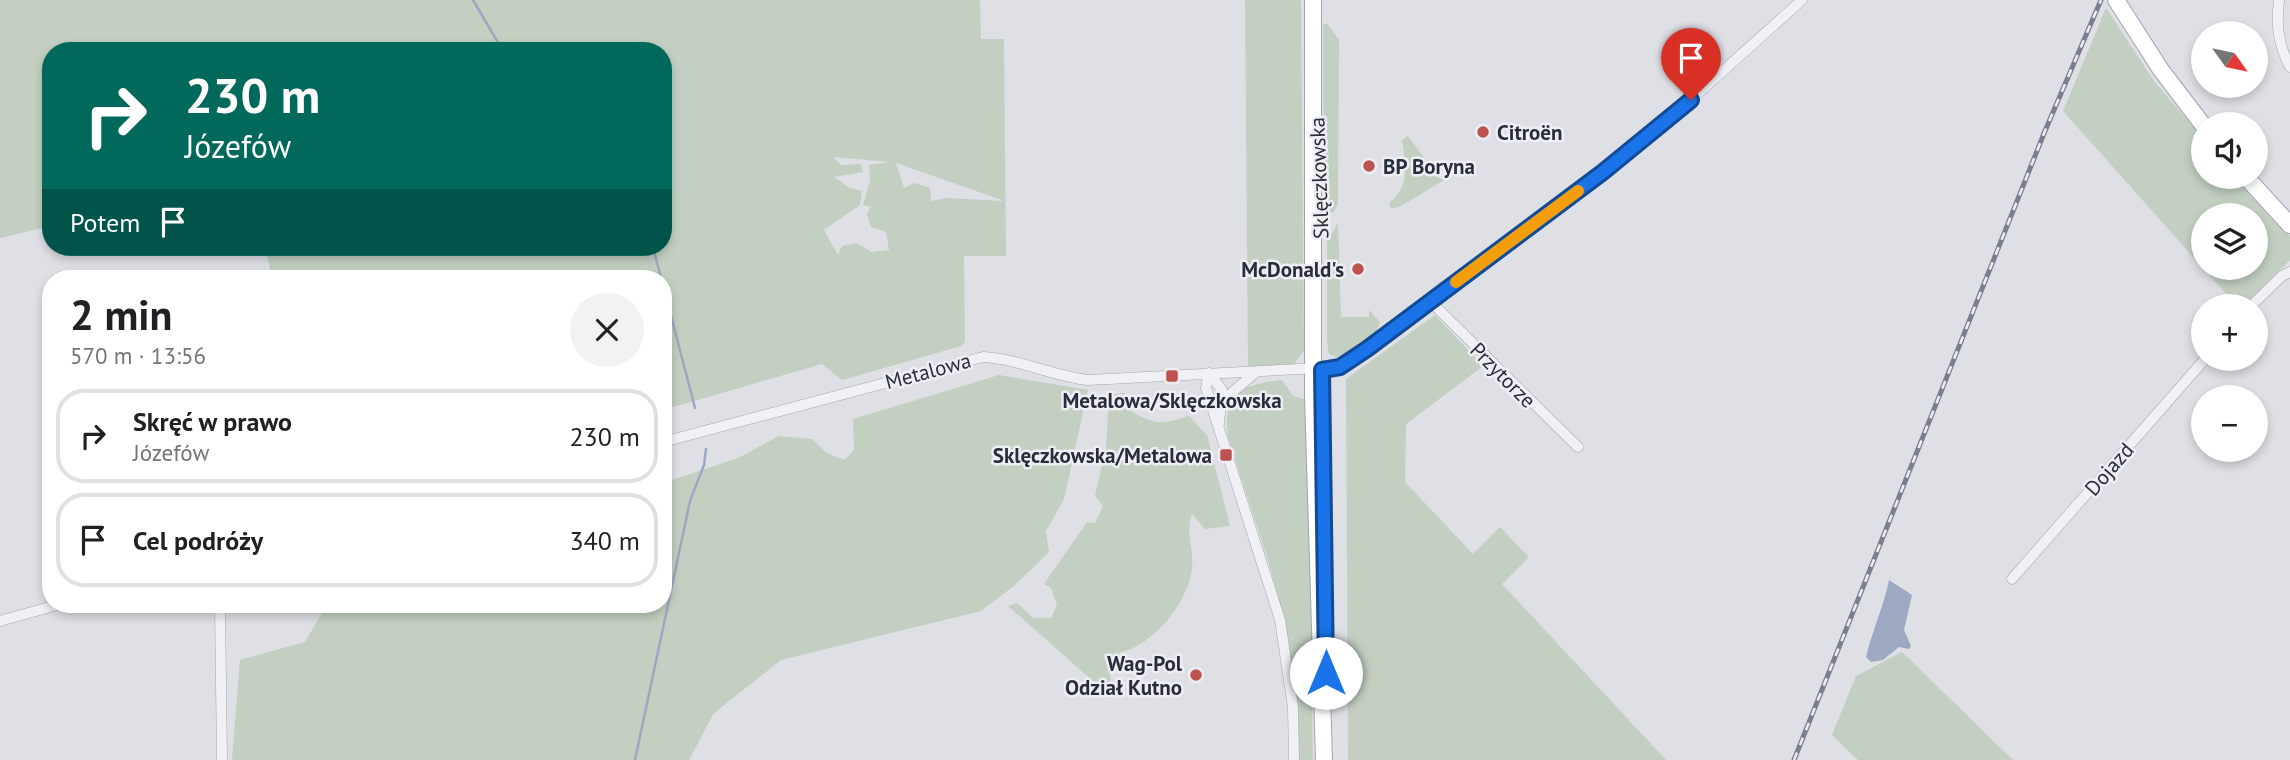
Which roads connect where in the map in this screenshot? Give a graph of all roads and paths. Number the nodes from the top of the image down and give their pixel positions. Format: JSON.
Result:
{"nodes":[{"id":1,"x":1313,"y":0,"type":"edge"},
{"id":2,"x":1801,"y":0,"type":"edge"},
{"id":3,"x":2116,"y":0,"type":"edge"},
{"id":4,"x":2279,"y":0,"type":"edge"},
{"id":5,"x":2290,"y":65,"type":"edge"},
{"id":6,"x":2193,"y":112,"type":"edge"},
{"id":7,"x":2257,"y":189,"type":"edge"},
{"id":8,"x":2290,"y":225,"type":"edge"},
{"id":9,"x":2290,"y":272,"type":"edge"},
{"id":10,"x":2263,"y":294,"type":"edge"},
{"id":11,"x":1430,"y":301,"type":"junction"},
{"id":12,"x":1317,"y":370,"type":"junction"},
{"id":13,"x":2195,"y":371,"type":"edge"},
{"id":14,"x":1256,"y":372,"type":"junction"},
{"id":15,"x":1209,"y":373,"type":"junction"},
{"id":16,"x":1223,"y":400,"type":"junction"},
{"id":17,"x":1219,"y":425,"type":"junction"},
{"id":18,"x":672,"y":440,"type":"edge"},
{"id":19,"x":1578,"y":447,"type":"dead end"},
{"id":20,"x":2012,"y":579,"type":"dead end"},
{"id":21,"x":42,"y":609,"type":"edge"},
{"id":22,"x":220,"y":613,"type":"edge"},
{"id":23,"x":0,"y":621,"type":"edge"},
{"id":24,"x":222,"y":760,"type":"edge"},
{"id":25,"x":1294,"y":760,"type":"edge"},
{"id":26,"x":1324,"y":760,"type":"edge"}],
"edges":[{"from":1,"to":12,"type":"main road","name":"Sklęczkowska"},
{"from":2,"to":11,"type":"street"},
{"from":3,"to":6,"type":"main road"},
{"from":4,"to":5,"type":"street"},
{"from":7,"to":8,"type":"main road"},
{"from":9,"to":10,"type":"street"},
{"from":11,"to":12,"type":"street"},
{"from":11,"to":19,"type":"street","name":"Przytorze"},
{"from":12,"to":14,"type":"street","name":"Metalowa"},
{"from":12,"to":26,"type":"main road","name":"Sklęczkowska"},
{"from":13,"to":20,"type":"street","name":"Dojazd"},
{"from":14,"to":15,"type":"street","name":"Metalowa"},
{"from":14,"to":16,"type":"street"},
{"from":15,"to":16,"type":"street"},
{"from":15,"to":17,"type":"street"},
{"from":15,"to":18,"type":"street","name":"Metalowa"},
{"from":16,"to":17,"type":"street"},
{"from":17,"to":25,"type":"street"},
{"from":21,"to":23,"type":"street"},
{"from":22,"to":24,"type":"street"}]}
